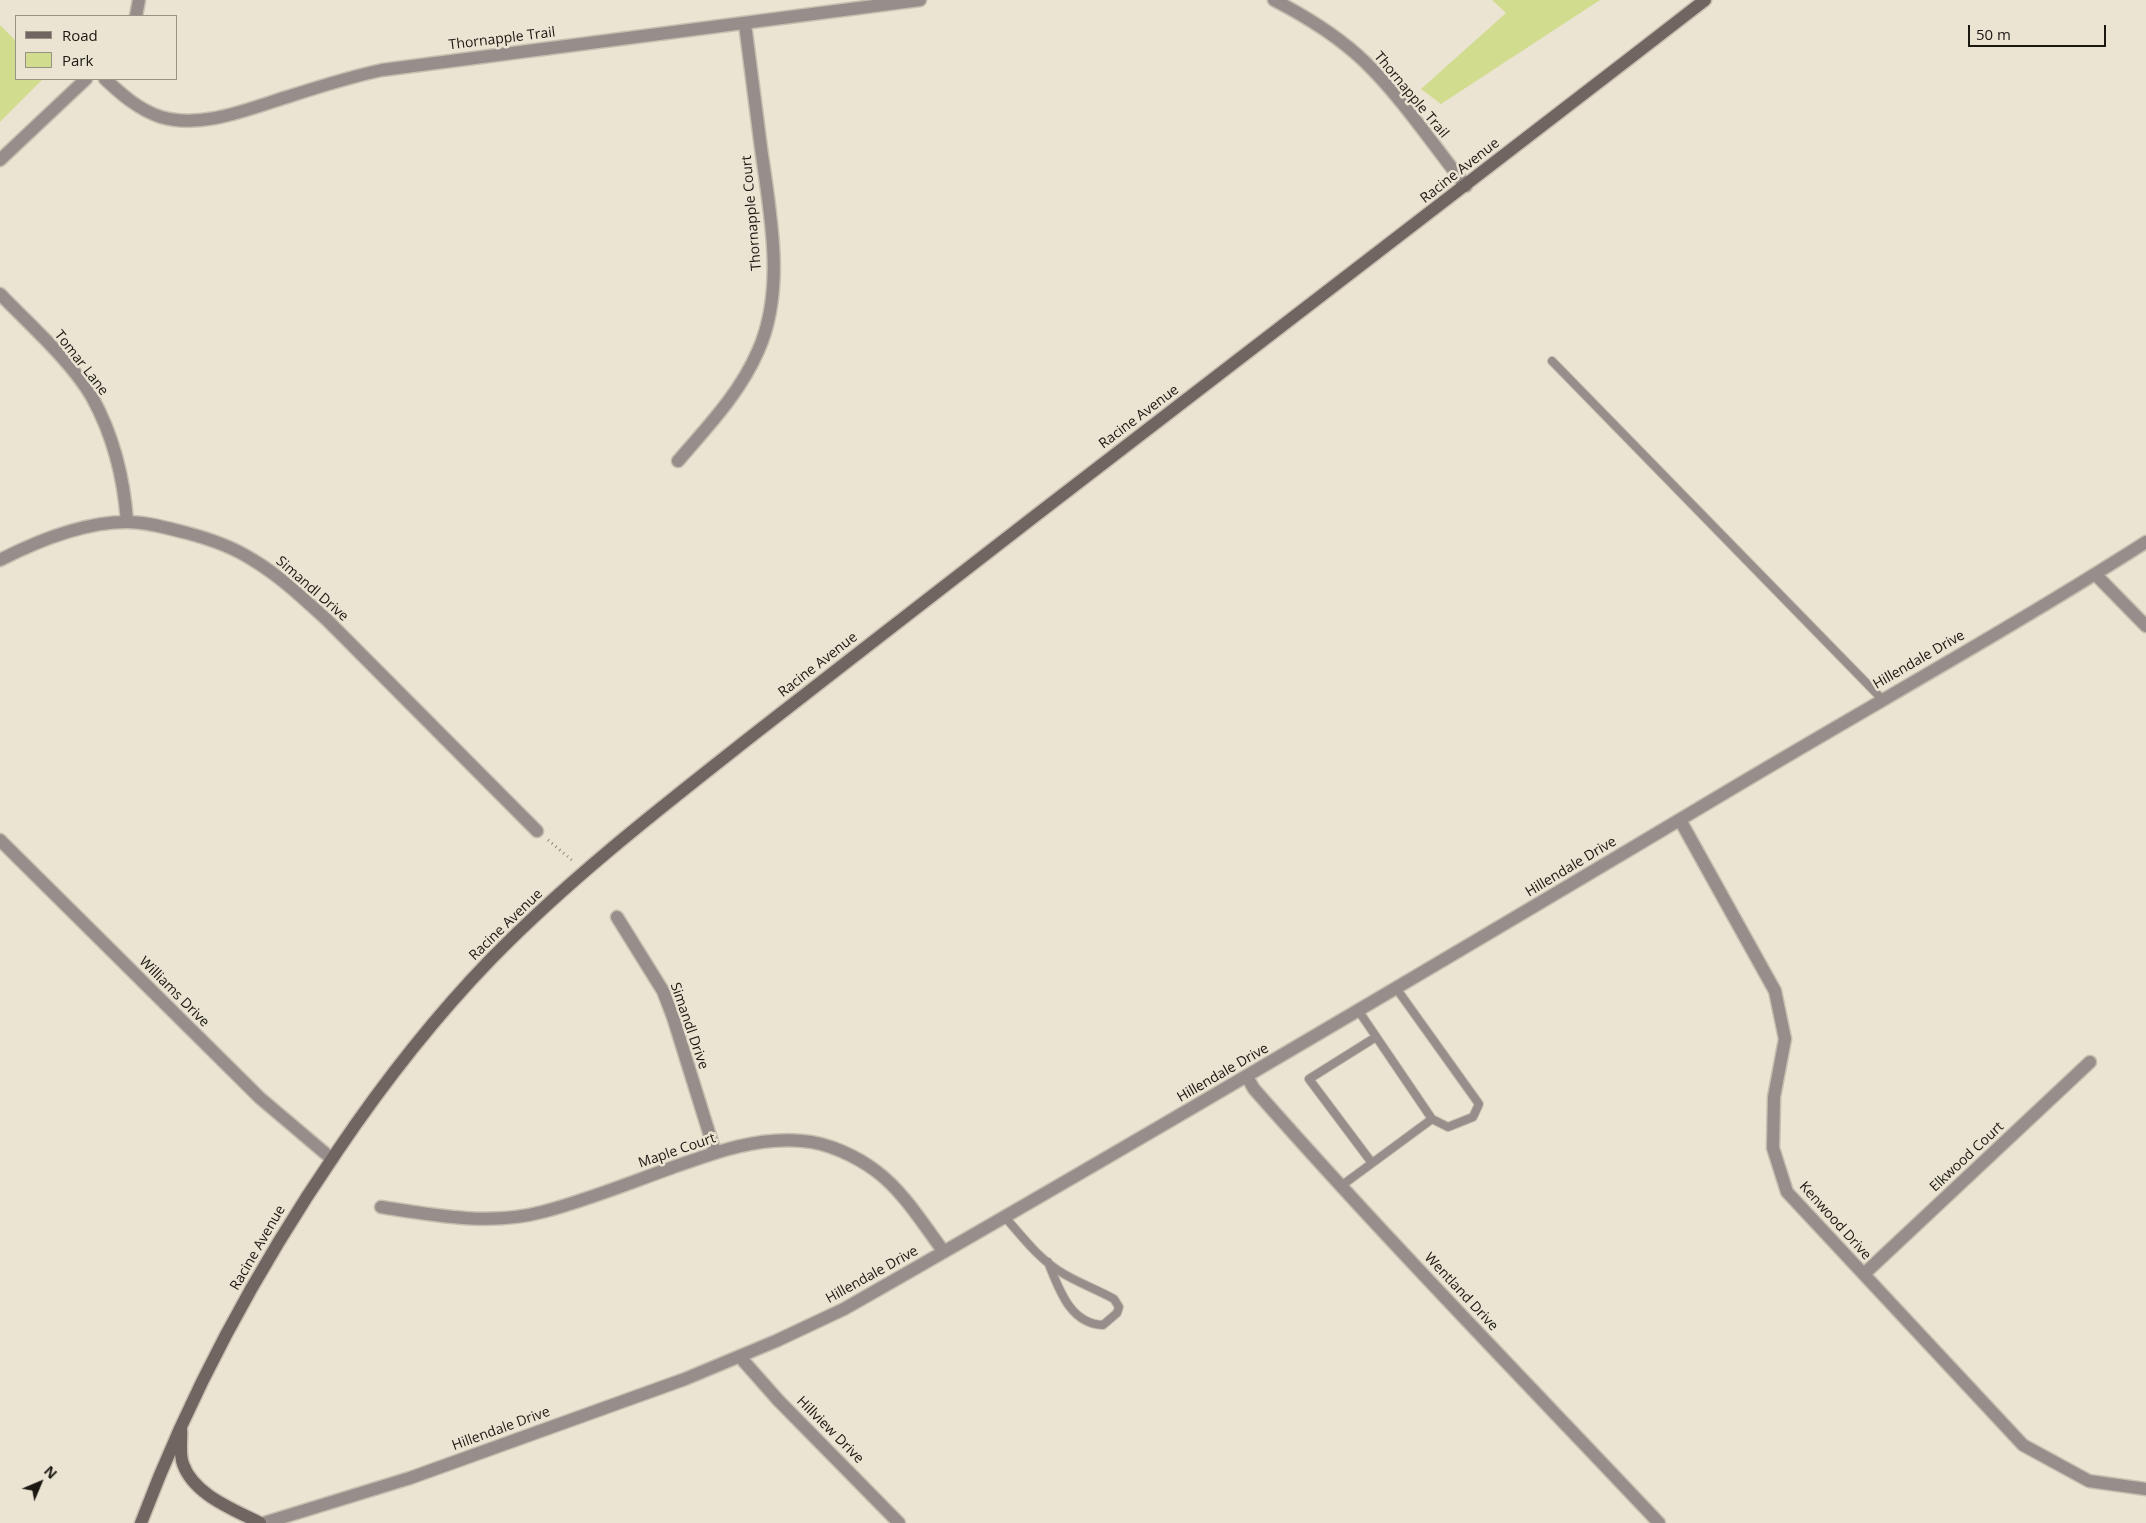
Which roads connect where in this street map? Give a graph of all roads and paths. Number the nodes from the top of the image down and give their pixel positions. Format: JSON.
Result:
{"nodes":[{"id":1,"x":139,"y":0,"type":"edge"},
{"id":2,"x":920,"y":0,"type":"edge"},
{"id":3,"x":1274,"y":0,"type":"edge"},
{"id":4,"x":1705,"y":0,"type":"edge"},
{"id":5,"x":136,"y":15,"type":"edge"},
{"id":6,"x":744,"y":24,"type":"junction"},
{"id":7,"x":85,"y":80,"type":"edge"},
{"id":8,"x":106,"y":80,"type":"edge"},
{"id":9,"x":0,"y":160,"type":"edge"},
{"id":10,"x":1466,"y":186,"type":"junction"},
{"id":11,"x":0,"y":294,"type":"edge"},
{"id":12,"x":1552,"y":361,"type":"dead end"},
{"id":13,"x":678,"y":461,"type":"dead end"},
{"id":14,"x":127,"y":522,"type":"junction"},
{"id":15,"x":2146,"y":542,"type":"edge"},
{"id":16,"x":0,"y":560,"type":"edge"},
{"id":17,"x":2096,"y":574,"type":"junction"},
{"id":18,"x":2146,"y":626,"type":"edge"},
{"id":19,"x":1882,"y":699,"type":"junction"},
{"id":20,"x":1680,"y":820,"type":"junction"},
{"id":21,"x":537,"y":831,"type":"joint"},
{"id":22,"x":0,"y":840,"type":"edge"},
{"id":23,"x":586,"y":871,"type":"junction"},
{"id":24,"x":618,"y":917,"type":"dead end"},
{"id":25,"x":1396,"y":988,"type":"junction"},
{"id":26,"x":1358,"y":1010,"type":"junction"},
{"id":27,"x":1376,"y":1037,"type":"junction"},
{"id":28,"x":2090,"y":1062,"type":"dead end"},
{"id":29,"x":1247,"y":1077,"type":"junction"},
{"id":30,"x":1432,"y":1118,"type":"junction"},
{"id":31,"x":715,"y":1152,"type":"junction"},
{"id":32,"x":332,"y":1159,"type":"junction"},
{"id":33,"x":1372,"y":1163,"type":"junction"},
{"id":34,"x":1341,"y":1186,"type":"junction"},
{"id":35,"x":381,"y":1207,"type":"dead end"},
{"id":36,"x":1004,"y":1216,"type":"junction"},
{"id":37,"x":944,"y":1252,"type":"junction"},
{"id":38,"x":1048,"y":1262,"type":"junction"},
{"id":39,"x":1864,"y":1274,"type":"junction"},
{"id":40,"x":740,"y":1357,"type":"junction"},
{"id":41,"x":181,"y":1425,"type":"junction"},
{"id":42,"x":2146,"y":1489,"type":"edge"},
{"id":43,"x":141,"y":1523,"type":"edge"},
{"id":44,"x":260,"y":1523,"type":"edge"},
{"id":45,"x":264,"y":1523,"type":"edge"},
{"id":46,"x":900,"y":1523,"type":"edge"},
{"id":47,"x":1660,"y":1523,"type":"edge"}],
"edges":[{"from":1,"to":5,"type":"street"},
{"from":2,"to":6,"type":"street","name":"Thornapple Trail"},
{"from":3,"to":10,"type":"street","name":"Thornapple Trail"},
{"from":4,"to":10,"type":"main road","name":"Racine Avenue"},
{"from":6,"to":8,"type":"street","name":"Thornapple Trail"},
{"from":6,"to":13,"type":"street","name":"Thornapple Court"},
{"from":7,"to":9,"type":"street"},
{"from":10,"to":23,"type":"main road","name":"Racine Avenue"},
{"from":11,"to":14,"type":"street","name":"Tomar Lane"},
{"from":12,"to":19,"type":"lane"},
{"from":14,"to":16,"type":"street","name":"Simandl Drive"},
{"from":14,"to":21,"type":"street","name":"Simandl Drive"},
{"from":15,"to":17,"type":"street","name":"Hillendale Drive"},
{"from":17,"to":18,"type":"street"},
{"from":17,"to":19,"type":"street","name":"Hillendale Drive"},
{"from":19,"to":20,"type":"street","name":"Hillendale Drive"},
{"from":20,"to":25,"type":"street","name":"Hillendale Drive"},
{"from":20,"to":39,"type":"street","name":"Kenwood Drive"},
{"from":21,"to":23,"type":"path"},
{"from":22,"to":32,"type":"street","name":"Williams Drive"},
{"from":23,"to":32,"type":"main road","name":"Racine Avenue"},
{"from":24,"to":31,"type":"street","name":"Simandl Drive"},
{"from":25,"to":26,"type":"street","name":"Hillendale Drive"},
{"from":25,"to":30,"type":"lane"},
{"from":26,"to":27,"type":"lane"},
{"from":26,"to":29,"type":"street","name":"Hillendale Drive"},
{"from":27,"to":30,"type":"lane"},
{"from":27,"to":33,"type":"lane"},
{"from":28,"to":39,"type":"street","name":"Elkwood Court"},
{"from":29,"to":34,"type":"street","name":"Wentland Drive"},
{"from":29,"to":36,"type":"street","name":"Hillendale Drive"},
{"from":30,"to":33,"type":"lane"},
{"from":31,"to":35,"type":"street","name":"Maple Court"},
{"from":31,"to":37,"type":"street","name":"Maple Court"},
{"from":32,"to":41,"type":"main road","name":"Racine Avenue"},
{"from":33,"to":34,"type":"lane"},
{"from":34,"to":47,"type":"street","name":"Wentland Drive"},
{"from":36,"to":37,"type":"street","name":"Hillendale Drive"},
{"from":36,"to":38,"type":"lane"},
{"from":37,"to":40,"type":"street","name":"Hillendale Drive"},
{"from":38,"to":38,"type":"lane"},
{"from":39,"to":42,"type":"street","name":"Kenwood Drive"},
{"from":40,"to":45,"type":"street","name":"Hillendale Drive"},
{"from":40,"to":46,"type":"street","name":"Hillview Drive"},
{"from":41,"to":43,"type":"main road","name":"Racine Avenue"},
{"from":41,"to":44,"type":"main road"}]}
